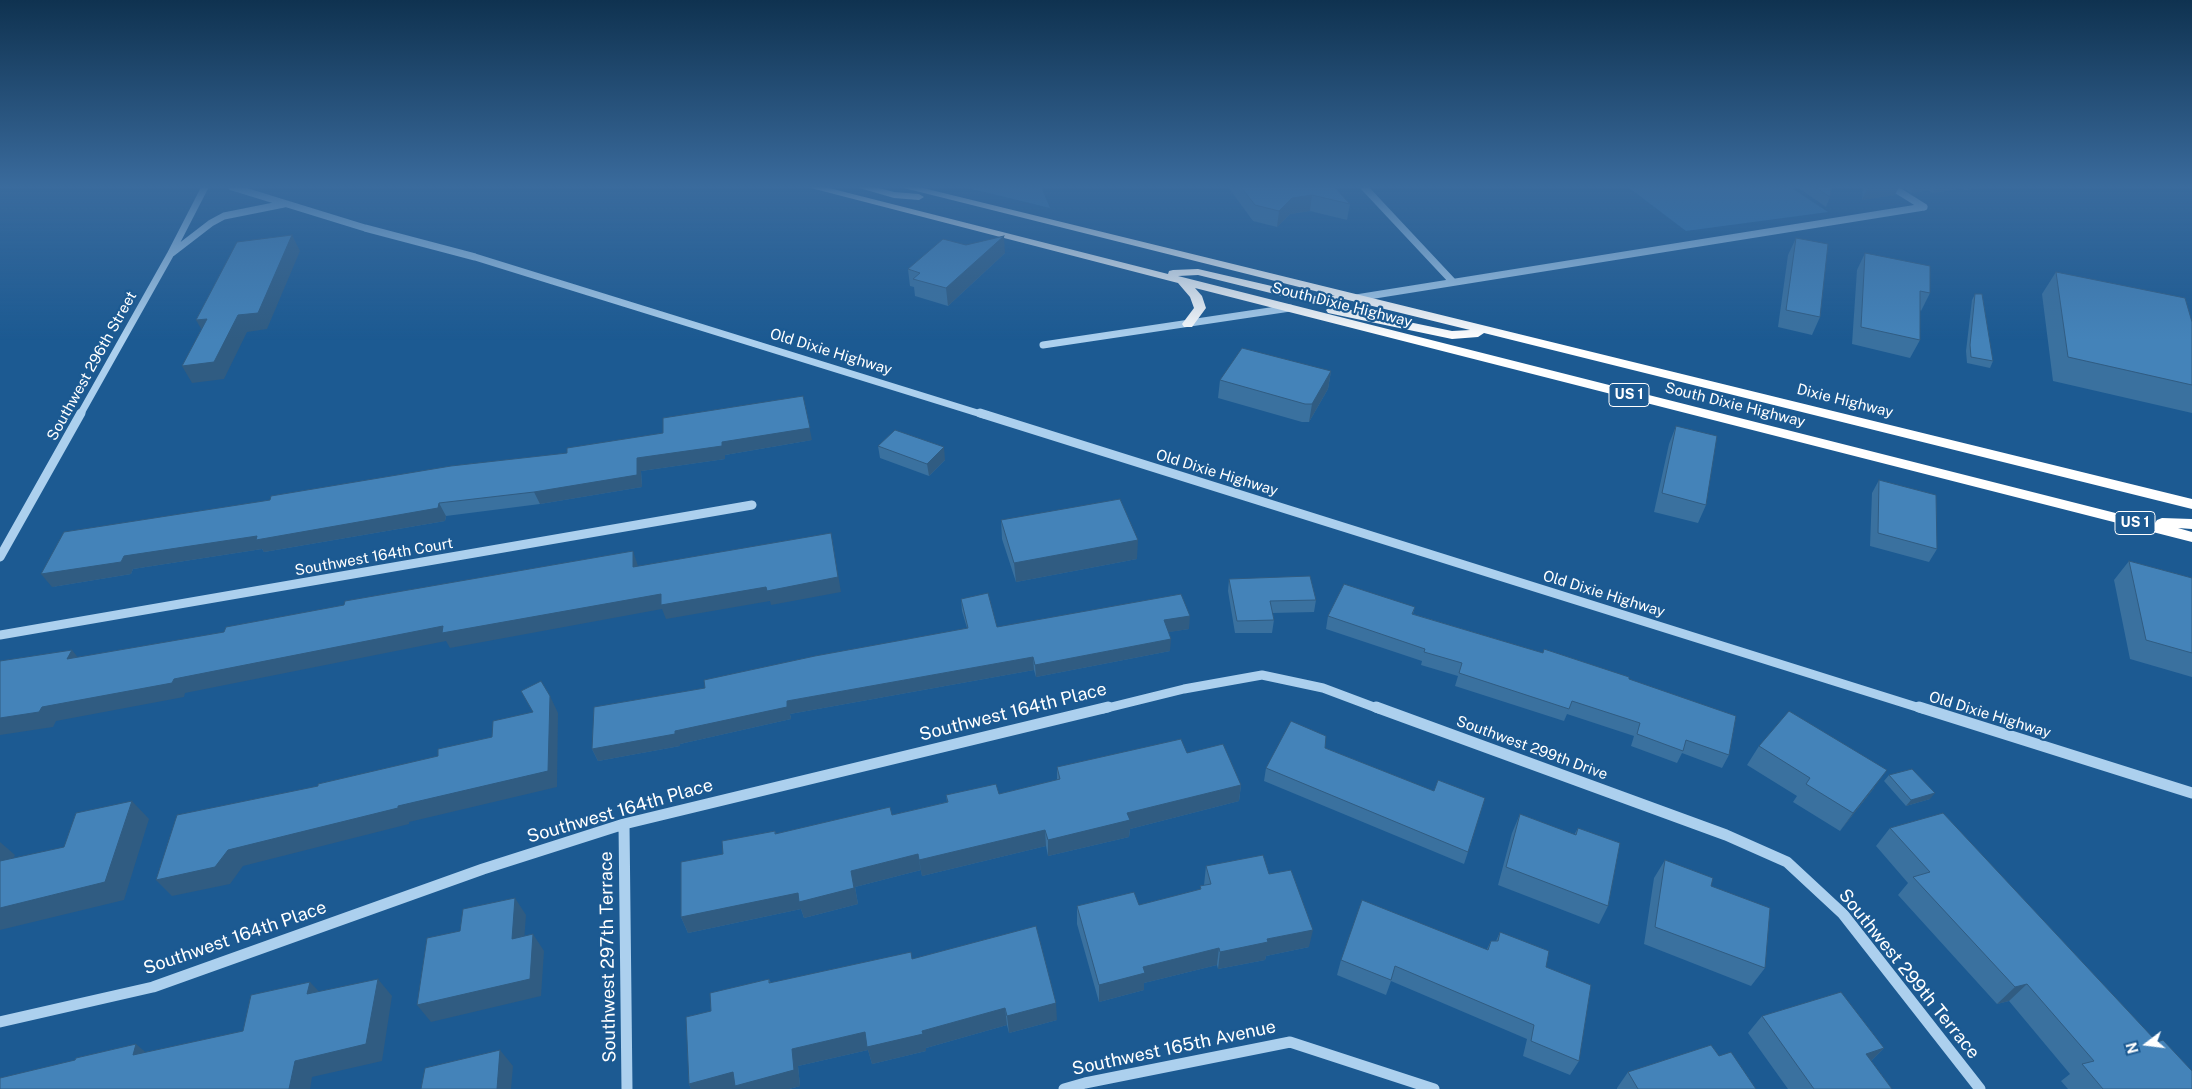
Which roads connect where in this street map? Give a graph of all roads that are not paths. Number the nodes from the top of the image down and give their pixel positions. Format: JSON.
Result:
{"nodes":[{"id":1,"x":179,"y":238,"type":"edge"},
{"id":2,"x":192,"y":238,"type":"edge"},
{"id":3,"x":402,"y":238,"type":"edge"},
{"id":4,"x":1012,"y":238,"type":"edge"},
{"id":5,"x":1112,"y":238,"type":"edge"},
{"id":6,"x":1412,"y":238,"type":"edge"},
{"id":7,"x":1730,"y":238,"type":"edge"},
{"id":8,"x":170,"y":255,"type":"junction"},
{"id":9,"x":1156,"y":274,"type":"junction"},
{"id":10,"x":1181,"y":280,"type":"junction"},
{"id":11,"x":1453,"y":282,"type":"junction"},
{"id":12,"x":1356,"y":298,"type":"junction"},
{"id":13,"x":1290,"y":308,"type":"junction"},
{"id":14,"x":1188,"y":324,"type":"junction"},
{"id":15,"x":1490,"y":332,"type":"junction"},
{"id":16,"x":1043,"y":345,"type":"dead end"},
{"id":17,"x":2192,"y":504,"type":"edge"},
{"id":18,"x":752,"y":505,"type":"dead end"},
{"id":19,"x":2131,"y":522,"type":"junction"},
{"id":20,"x":2192,"y":524,"type":"edge"},
{"id":21,"x":2192,"y":537,"type":"edge"},
{"id":22,"x":0,"y":557,"type":"edge"},
{"id":23,"x":0,"y":635,"type":"edge"},
{"id":24,"x":1262,"y":676,"type":"joint"},
{"id":25,"x":2192,"y":793,"type":"edge"},
{"id":26,"x":624,"y":824,"type":"junction"},
{"id":27,"x":1787,"y":862,"type":"joint"},
{"id":28,"x":0,"y":1022,"type":"edge"},
{"id":29,"x":1086,"y":1086,"type":"edge"},
{"id":30,"x":626,"y":1089,"type":"edge"},
{"id":31,"x":1064,"y":1089,"type":"edge"},
{"id":32,"x":1434,"y":1089,"type":"edge"},
{"id":33,"x":1980,"y":1089,"type":"edge"}],
"edges":[{"from":1,"to":8,"type":"street","name":"Southwest 296th Street"},
{"from":2,"to":8,"type":"street"},
{"from":3,"to":25,"type":"street","name":"Old Dixie Highway"},
{"from":4,"to":9,"type":"highway","number":"US 1"},
{"from":5,"to":12,"type":"highway","name":"South Dixie Highway","number":"US 1"},
{"from":6,"to":11,"type":"street"},
{"from":7,"to":11,"type":"street"},
{"from":8,"to":22,"type":"street","name":"Southwest 296th Street"},
{"from":9,"to":10,"type":"highway","number":"US 1"},
{"from":9,"to":12,"type":"highway"},
{"from":10,"to":13,"type":"highway","name":"South Dixie Highway","number":"US 1"},
{"from":10,"to":14,"type":"highway"},
{"from":11,"to":12,"type":"street"},
{"from":12,"to":15,"type":"highway","name":"South Dixie Highway","number":"US 1"},
{"from":13,"to":14,"type":"street"},
{"from":13,"to":15,"type":"highway"},
{"from":13,"to":19,"type":"highway","name":"South Dixie Highway","number":"US 1"},
{"from":14,"to":16,"type":"street"},
{"from":15,"to":17,"type":"highway","name":"Dixie Highway","number":"US 1"},
{"from":18,"to":23,"type":"street","name":"Southwest 164th Court"},
{"from":19,"to":20,"type":"highway"},
{"from":19,"to":21,"type":"highway","number":"US 1"},
{"from":24,"to":26,"type":"street","name":"Southwest 164th Place"},
{"from":24,"to":27,"type":"street","name":"Southwest 299th Drive"},
{"from":26,"to":28,"type":"street","name":"Southwest 164th Place"},
{"from":26,"to":30,"type":"street","name":"Southwest 297th Terrace"},
{"from":27,"to":33,"type":"street","name":"Southwest 299th Terrace"},
{"from":29,"to":31,"type":"street","name":"Southwest 165th Avenue"},
{"from":29,"to":32,"type":"street","name":"Southwest 165th Avenue"}]}
